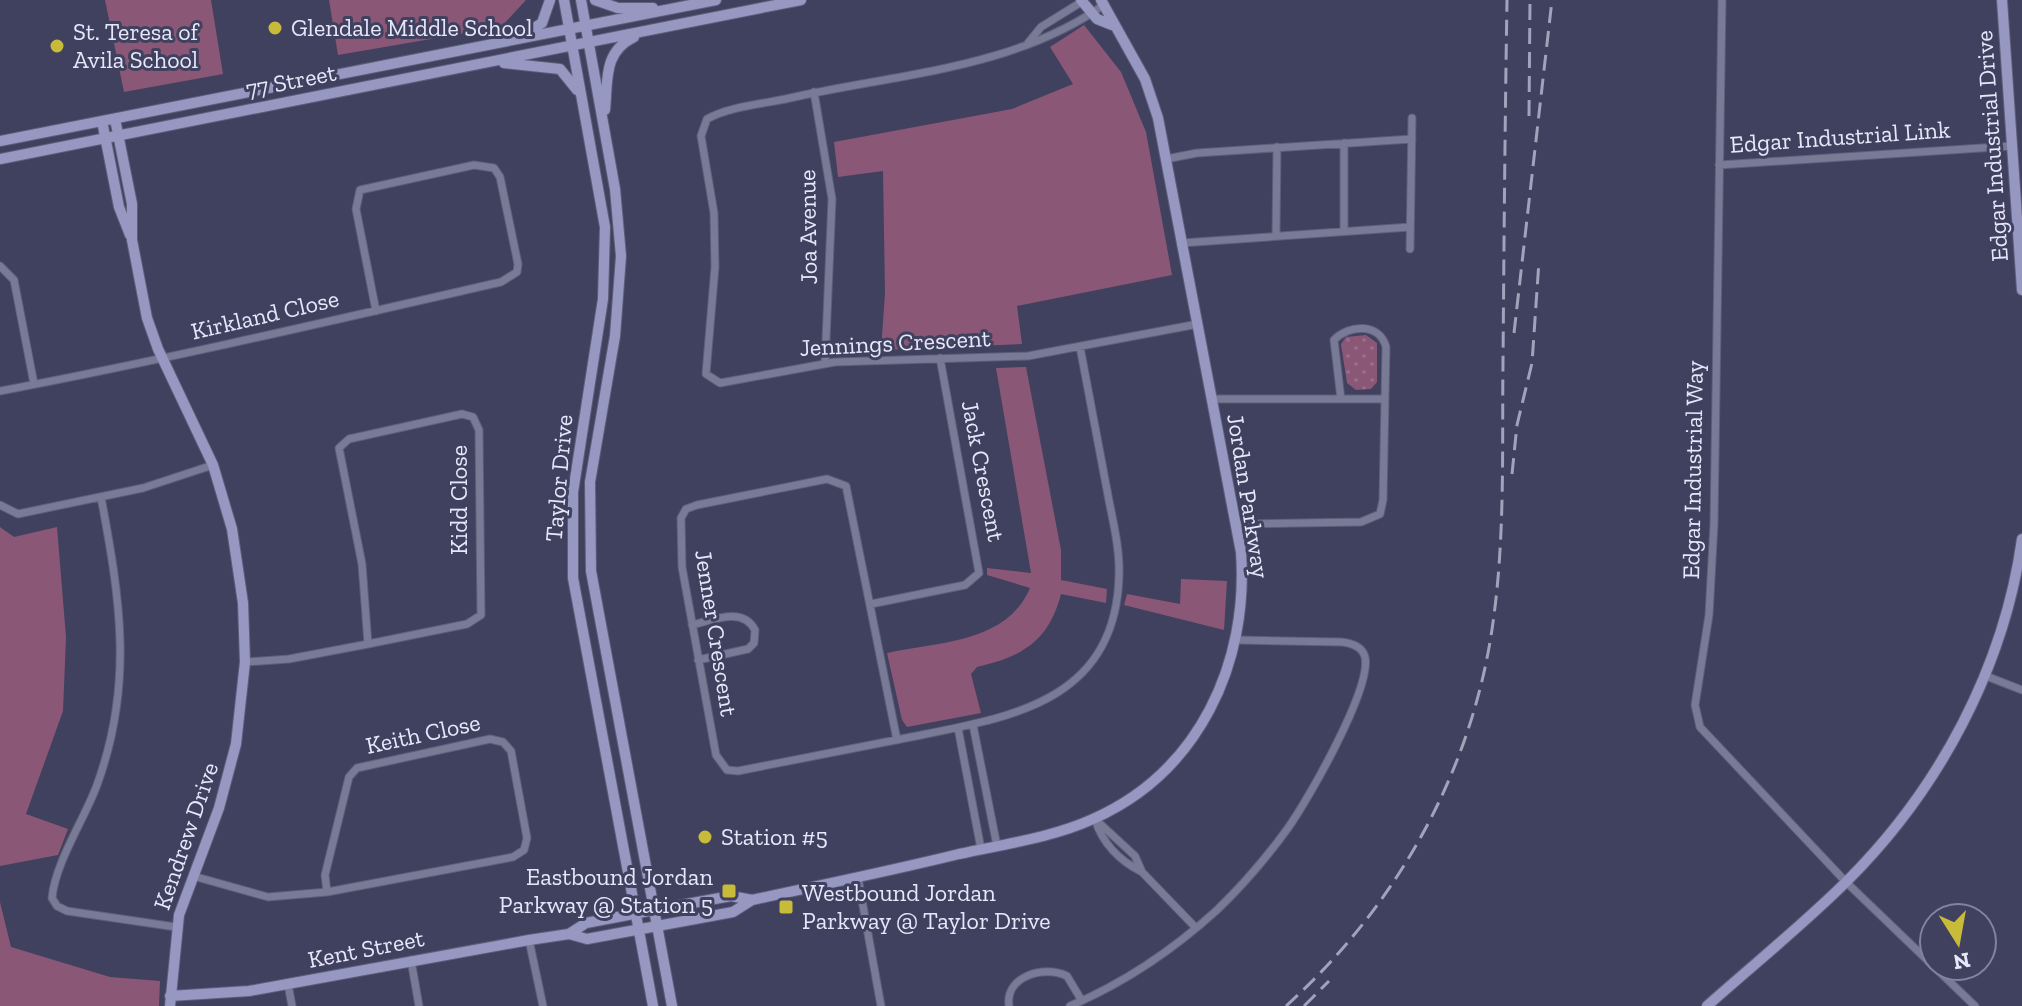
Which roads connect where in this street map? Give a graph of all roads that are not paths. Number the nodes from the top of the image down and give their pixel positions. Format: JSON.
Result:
{"nodes":[{"id":1,"x":550,"y":0,"type":"edge"},
{"id":2,"x":564,"y":0,"type":"edge"},
{"id":3,"x":581,"y":0,"type":"edge"},
{"id":4,"x":595,"y":0,"type":"edge"},
{"id":5,"x":716,"y":0,"type":"edge"},
{"id":6,"x":801,"y":0,"type":"edge"},
{"id":7,"x":1722,"y":0,"type":"edge"},
{"id":8,"x":2002,"y":0,"type":"edge"},
{"id":9,"x":1083,"y":1,"type":"edge"},
{"id":10,"x":1103,"y":2,"type":"edge"},
{"id":11,"x":683,"y":7,"type":"junction"},
{"id":12,"x":1092,"y":13,"type":"junction"},
{"id":13,"x":1112,"y":25,"type":"junction"},
{"id":14,"x":586,"y":27,"type":"junction"},
{"id":15,"x":570,"y":30,"type":"junction"},
{"id":16,"x":647,"y":31,"type":"junction"},
{"id":17,"x":589,"y":42,"type":"junction"},
{"id":18,"x":1028,"y":43,"type":"junction"},
{"id":19,"x":501,"y":44,"type":"junction"},
{"id":20,"x":572,"y":46,"type":"junction"},
{"id":21,"x":482,"y":63,"type":"junction"},
{"id":22,"x":814,"y":92,"type":"junction"},
{"id":23,"x":584,"y":103,"type":"junction"},
{"id":24,"x":1412,"y":118,"type":"dead end"},
{"id":25,"x":115,"y":119,"type":"junction"},
{"id":26,"x":102,"y":121,"type":"junction"},
{"id":27,"x":603,"y":124,"type":"junction"},
{"id":28,"x":119,"y":136,"type":"junction"},
{"id":29,"x":105,"y":139,"type":"junction"},
{"id":30,"x":1412,"y":139,"type":"junction"},
{"id":31,"x":0,"y":141,"type":"edge"},
{"id":32,"x":1344,"y":143,"type":"junction"},
{"id":33,"x":2012,"y":146,"type":"junction"},
{"id":34,"x":1277,"y":147,"type":"junction"},
{"id":35,"x":0,"y":159,"type":"edge"},
{"id":36,"x":1166,"y":159,"type":"junction"},
{"id":37,"x":1719,"y":165,"type":"junction"},
{"id":38,"x":1410,"y":227,"type":"junction"},
{"id":39,"x":1344,"y":231,"type":"junction"},
{"id":40,"x":1276,"y":235,"type":"junction"},
{"id":41,"x":132,"y":240,"type":"junction"},
{"id":42,"x":1182,"y":243,"type":"junction"},
{"id":43,"x":1410,"y":249,"type":"dead end"},
{"id":44,"x":0,"y":266,"type":"edge"},
{"id":45,"x":2022,"y":290,"type":"edge"},
{"id":46,"x":376,"y":311,"type":"junction"},
{"id":47,"x":1198,"y":324,"type":"junction"},
{"id":48,"x":1080,"y":347,"type":"junction"},
{"id":49,"x":940,"y":358,"type":"junction"},
{"id":50,"x":162,"y":359,"type":"junction"},
{"id":51,"x":825,"y":363,"type":"junction"},
{"id":52,"x":34,"y":384,"type":"junction"},
{"id":53,"x":0,"y":391,"type":"edge"},
{"id":54,"x":1212,"y":399,"type":"junction"},
{"id":55,"x":1341,"y":399,"type":"junction"},
{"id":56,"x":1385,"y":399,"type":"junction"},
{"id":57,"x":213,"y":465,"type":"junction"},
{"id":58,"x":101,"y":497,"type":"junction"},
{"id":59,"x":0,"y":505,"type":"edge"},
{"id":60,"x":1236,"y":524,"type":"junction"},
{"id":61,"x":2022,"y":539,"type":"edge"},
{"id":62,"x":871,"y":604,"type":"junction"},
{"id":63,"x":692,"y":625,"type":"junction"},
{"id":64,"x":1237,"y":640,"type":"junction"},
{"id":65,"x":368,"y":644,"type":"junction"},
{"id":66,"x":698,"y":660,"type":"junction"},
{"id":67,"x":245,"y":662,"type":"junction"},
{"id":68,"x":1986,"y":676,"type":"junction"},
{"id":69,"x":2022,"y":690,"type":"edge"},
{"id":70,"x":973,"y":725,"type":"junction"},
{"id":71,"x":958,"y":728,"type":"junction"},
{"id":72,"x":897,"y":740,"type":"junction"},
{"id":73,"x":1095,"y":819,"type":"junction"},
{"id":74,"x":997,"y":846,"type":"junction"},
{"id":75,"x":981,"y":849,"type":"junction"},
{"id":76,"x":192,"y":876,"type":"junction"},
{"id":77,"x":858,"y":878,"type":"junction"},
{"id":78,"x":1846,"y":882,"type":"junction"},
{"id":79,"x":327,"y":892,"type":"junction"},
{"id":80,"x":752,"y":900,"type":"junction"},
{"id":81,"x":654,"y":910,"type":"junction"},
{"id":82,"x":636,"y":914,"type":"junction"},
{"id":83,"x":657,"y":926,"type":"junction"},
{"id":84,"x":176,"y":927,"type":"junction"},
{"id":85,"x":1196,"y":928,"type":"junction"},
{"id":86,"x":639,"y":930,"type":"junction"},
{"id":87,"x":569,"y":934,"type":"junction"},
{"id":88,"x":529,"y":940,"type":"junction"},
{"id":89,"x":411,"y":960,"type":"junction"},
{"id":90,"x":288,"y":984,"type":"junction"},
{"id":91,"x":170,"y":1001,"type":"edge"},
{"id":92,"x":1082,"y":1001,"type":"junction"},
{"id":93,"x":292,"y":1006,"type":"edge"},
{"id":94,"x":419,"y":1006,"type":"edge"},
{"id":95,"x":543,"y":1006,"type":"edge"},
{"id":96,"x":653,"y":1006,"type":"edge"},
{"id":97,"x":672,"y":1006,"type":"edge"},
{"id":98,"x":881,"y":1006,"type":"edge"},
{"id":99,"x":1009,"y":1006,"type":"edge"},
{"id":100,"x":1070,"y":1006,"type":"edge"},
{"id":101,"x":1707,"y":1006,"type":"edge"},
{"id":102,"x":1975,"y":1006,"type":"edge"}],
"edges":[{"from":1,"to":19,"type":"main road"},
{"from":2,"to":15,"type":"main road","name":"Taylor Drive"},
{"from":3,"to":14,"type":"main road","name":"Taylor Drive"},
{"from":4,"to":11,"type":"main road"},
{"from":5,"to":11,"type":"main road"},
{"from":6,"to":16,"type":"main road","name":"77 Street"},
{"from":7,"to":37,"type":"street","name":"Edgar Industrial Way"},
{"from":8,"to":33,"type":"main road","name":"Edgar Industrial Drive"},
{"from":9,"to":12,"type":"main road","name":"Jordan Parkway"},
{"from":9,"to":18,"type":"street","name":"Jennings Crescent"},
{"from":10,"to":12,"type":"street","name":"Jennings Crescent"},
{"from":10,"to":13,"type":"main road","name":"Jordan Parkway"},
{"from":11,"to":14,"type":"main road","name":"77 Street"},
{"from":12,"to":13,"type":"main road","name":"Jordan Parkway"},
{"from":12,"to":18,"type":"street","name":"Jennings Crescent"},
{"from":13,"to":36,"type":"main road","name":"Jordan Parkway"},
{"from":14,"to":15,"type":"main road","name":"77 Street"},
{"from":14,"to":17,"type":"main road","name":"Taylor Drive"},
{"from":15,"to":19,"type":"main road","name":"77 Street"},
{"from":15,"to":20,"type":"main road","name":"Taylor Drive"},
{"from":16,"to":17,"type":"main road","name":"77 Street"},
{"from":16,"to":27,"type":"main road"},
{"from":17,"to":20,"type":"main road","name":"77 Street"},
{"from":17,"to":27,"type":"main road","name":"Taylor Drive"},
{"from":18,"to":22,"type":"street","name":"Jennings Crescent"},
{"from":19,"to":25,"type":"main road","name":"77 Street"},
{"from":20,"to":21,"type":"main road","name":"77 Street"},
{"from":20,"to":23,"type":"main road","name":"Taylor Drive"},
{"from":21,"to":23,"type":"main road"},
{"from":21,"to":28,"type":"main road","name":"77 Street"},
{"from":22,"to":51,"type":"street","name":"Joa Avenue"},
{"from":22,"to":51,"type":"street","name":"Jennings Crescent"},
{"from":23,"to":82,"type":"main road","name":"Taylor Drive"},
{"from":24,"to":30,"type":"street"},
{"from":25,"to":26,"type":"main road","name":"77 Street"},
{"from":25,"to":28,"type":"main road"},
{"from":26,"to":29,"type":"main road"},
{"from":26,"to":31,"type":"main road","name":"77 Street"},
{"from":27,"to":81,"type":"main road","name":"Taylor Drive"},
{"from":28,"to":29,"type":"main road","name":"77 Street"},
{"from":28,"to":41,"type":"main road"},
{"from":29,"to":35,"type":"main road","name":"77 Street"},
{"from":29,"to":41,"type":"main road"},
{"from":30,"to":32,"type":"street"},
{"from":30,"to":38,"type":"street"},
{"from":32,"to":34,"type":"street"},
{"from":32,"to":39,"type":"street"},
{"from":33,"to":37,"type":"street","name":"Edgar Industrial Link"},
{"from":33,"to":45,"type":"main road","name":"Edgar Industrial Drive"},
{"from":34,"to":36,"type":"street"},
{"from":34,"to":40,"type":"street"},
{"from":36,"to":42,"type":"main road","name":"Jordan Parkway"},
{"from":37,"to":78,"type":"street","name":"Edgar Industrial Way"},
{"from":38,"to":39,"type":"street"},
{"from":38,"to":43,"type":"street"},
{"from":39,"to":40,"type":"street"},
{"from":40,"to":42,"type":"street"},
{"from":41,"to":50,"type":"main road","name":"Kendrew Drive"},
{"from":42,"to":47,"type":"main road","name":"Jordan Parkway"},
{"from":44,"to":52,"type":"street"},
{"from":46,"to":46,"type":"street","name":"Kirkland Close"},
{"from":46,"to":50,"type":"street","name":"Kirkland Close"},
{"from":47,"to":48,"type":"street","name":"Jennings Crescent"},
{"from":47,"to":54,"type":"main road","name":"Jordan Parkway"},
{"from":48,"to":49,"type":"street","name":"Jennings Crescent"},
{"from":48,"to":70,"type":"street","name":"Jenner Crescent"},
{"from":49,"to":51,"type":"street","name":"Jennings Crescent"},
{"from":49,"to":62,"type":"street","name":"Jack Crescent"},
{"from":50,"to":52,"type":"street","name":"Kirkland Close"},
{"from":50,"to":57,"type":"main road","name":"Kendrew Drive"},
{"from":52,"to":53,"type":"street","name":"Kirkland Close"},
{"from":54,"to":55,"type":"street"},
{"from":54,"to":60,"type":"main road","name":"Jordan Parkway"},
{"from":55,"to":56,"type":"street"},
{"from":55,"to":56,"type":"street"},
{"from":56,"to":60,"type":"street"},
{"from":57,"to":58,"type":"street"},
{"from":57,"to":67,"type":"main road","name":"Kendrew Drive"},
{"from":58,"to":59,"type":"street"},
{"from":58,"to":84,"type":"street"},
{"from":60,"to":64,"type":"main road","name":"Jordan Parkway"},
{"from":61,"to":68,"type":"main road"},
{"from":62,"to":63,"type":"street","name":"Jenner Crescent"},
{"from":62,"to":72,"type":"street","name":"Jenner Crescent"},
{"from":63,"to":66,"type":"street","name":"Jenner Crescent"},
{"from":63,"to":66,"type":"street"},
{"from":64,"to":73,"type":"main road","name":"Jordan Parkway"},
{"from":64,"to":85,"type":"street"},
{"from":65,"to":65,"type":"street","name":"Kidd Close"},
{"from":65,"to":67,"type":"street","name":"Kidd Close"},
{"from":66,"to":72,"type":"street","name":"Jenner Crescent"},
{"from":67,"to":76,"type":"main road","name":"Kendrew Drive"},
{"from":68,"to":69,"type":"street"},
{"from":68,"to":78,"type":"main road"},
{"from":70,"to":71,"type":"street","name":"Jenner Crescent"},
{"from":70,"to":74,"type":"street"},
{"from":71,"to":72,"type":"street","name":"Jenner Crescent"},
{"from":71,"to":75,"type":"street"},
{"from":73,"to":74,"type":"main road","name":"Jordan Parkway"},
{"from":73,"to":85,"type":"street"},
{"from":74,"to":75,"type":"main road","name":"Jordan Parkway"},
{"from":75,"to":77,"type":"main road","name":"Jordan Parkway"},
{"from":76,"to":79,"type":"street","name":"Keith Close"},
{"from":76,"to":84,"type":"main road","name":"Kendrew Drive"},
{"from":77,"to":80,"type":"main road","name":"Jordan Parkway"},
{"from":77,"to":98,"type":"street"},
{"from":78,"to":101,"type":"main road"},
{"from":78,"to":102,"type":"street","name":"Edgar Industrial Way"},
{"from":79,"to":79,"type":"street","name":"Keith Close"},
{"from":80,"to":81,"type":"main road","name":"Jordan Parkway"},
{"from":80,"to":83,"type":"main road","name":"Jordan Parkway"},
{"from":81,"to":82,"type":"main road","name":"Jordan Parkway"},
{"from":81,"to":83,"type":"main road","name":"Taylor Drive"},
{"from":82,"to":86,"type":"main road","name":"Taylor Drive"},
{"from":82,"to":87,"type":"main road","name":"Kent Street"},
{"from":83,"to":86,"type":"main road","name":"Jordan Parkway"},
{"from":83,"to":97,"type":"main road","name":"Taylor Drive"},
{"from":84,"to":91,"type":"main road","name":"Kendrew Drive"},
{"from":85,"to":92,"type":"street"},
{"from":86,"to":87,"type":"main road","name":"Kent Street"},
{"from":86,"to":96,"type":"main road","name":"Taylor Drive"},
{"from":87,"to":88,"type":"main road","name":"Kent Street"},
{"from":88,"to":89,"type":"main road","name":"Kent Street"},
{"from":88,"to":95,"type":"street"},
{"from":89,"to":90,"type":"main road","name":"Kent Street"},
{"from":89,"to":94,"type":"street"},
{"from":90,"to":91,"type":"main road","name":"Kent Street"},
{"from":90,"to":93,"type":"street"},
{"from":92,"to":99,"type":"street"},
{"from":92,"to":100,"type":"street"}]}
